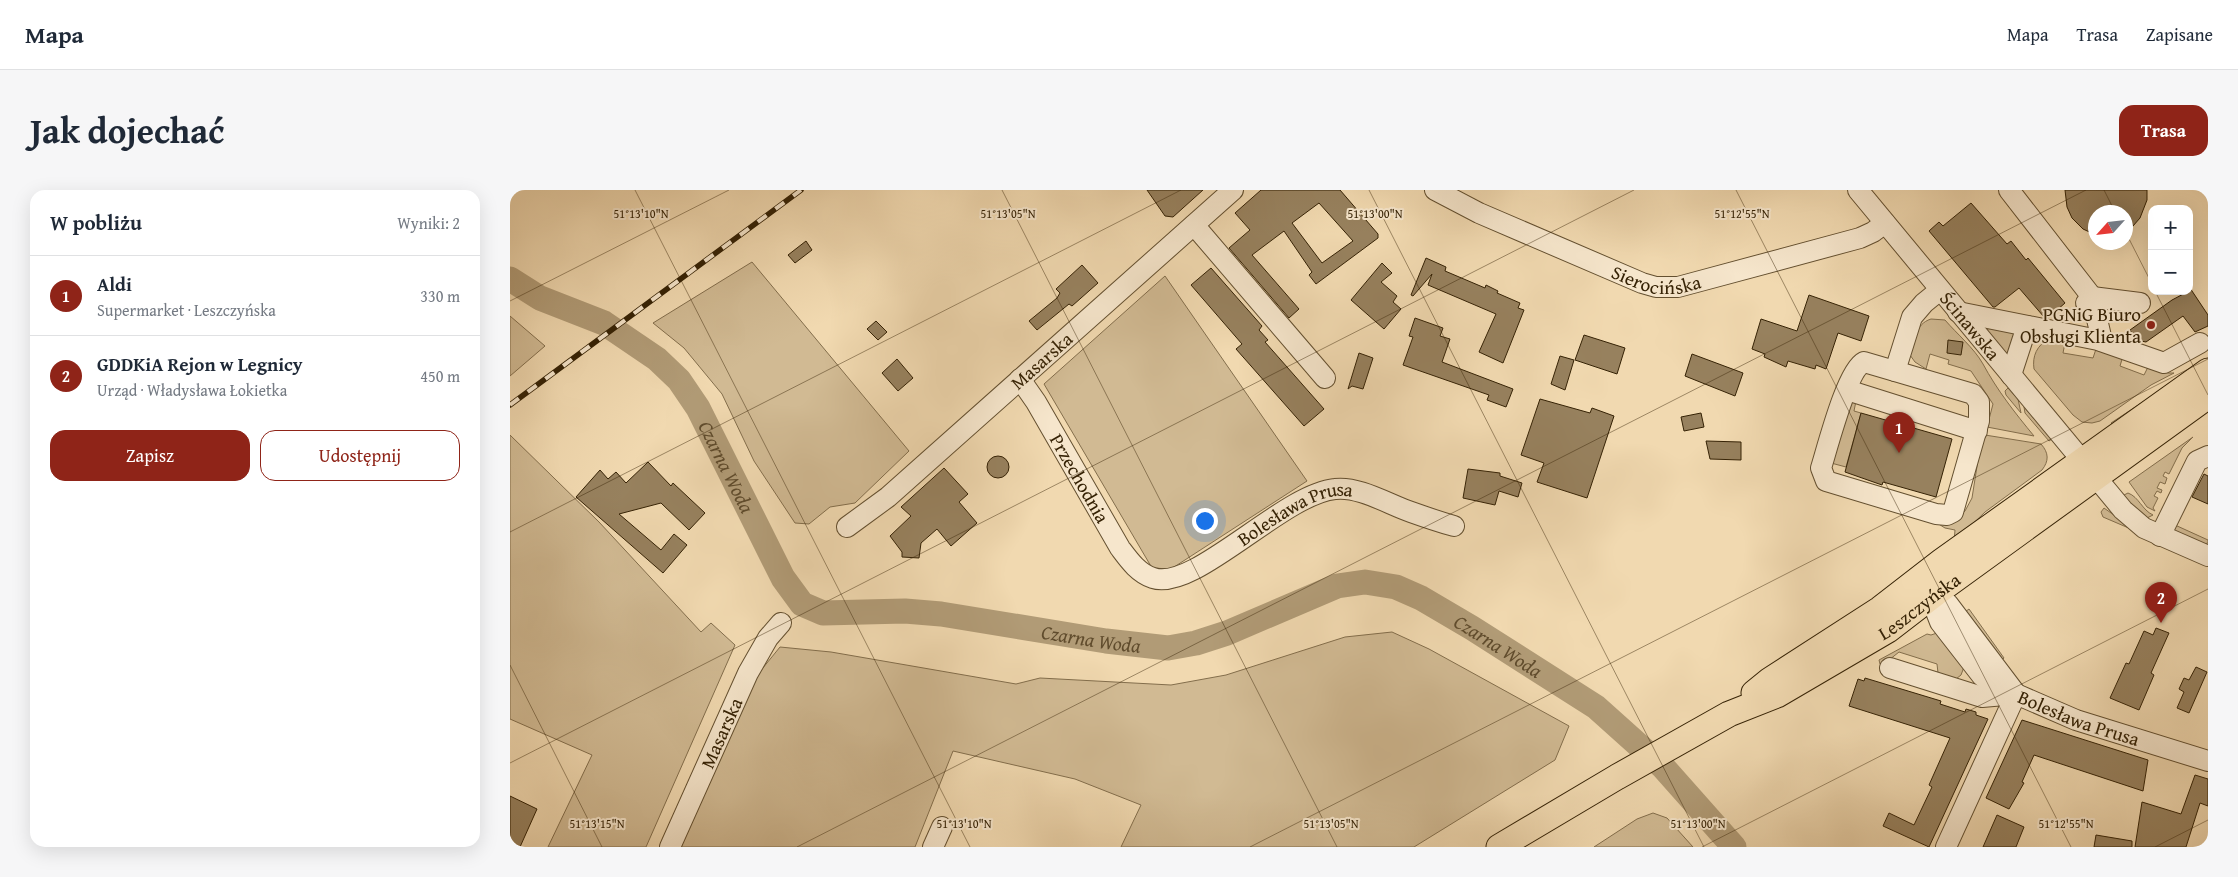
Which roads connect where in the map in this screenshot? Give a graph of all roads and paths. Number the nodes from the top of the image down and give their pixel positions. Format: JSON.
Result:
{"nodes":[{"id":1,"x":1233,"y":190,"type":"edge"},
{"id":2,"x":1435,"y":190,"type":"edge"},
{"id":3,"x":1858,"y":190,"type":"edge"},
{"id":4,"x":2009,"y":190,"type":"edge"},
{"id":5,"x":1885,"y":223,"type":"junction"},
{"id":6,"x":1194,"y":225,"type":"junction"},
{"id":7,"x":1940,"y":290,"type":"junction"},
{"id":8,"x":2092,"y":297,"type":"junction"},
{"id":9,"x":2140,"y":303,"type":"dead end"},
{"id":10,"x":1958,"y":312,"type":"junction"},
{"id":11,"x":2027,"y":326,"type":"junction"},
{"id":12,"x":2102,"y":341,"type":"junction"},
{"id":13,"x":2200,"y":342,"type":"dead end"},
{"id":14,"x":1895,"y":371,"type":"junction"},
{"id":15,"x":2208,"y":371,"type":"edge"},
{"id":16,"x":2011,"y":375,"type":"junction"},
{"id":17,"x":1325,"y":378,"type":"dead end"},
{"id":18,"x":1020,"y":379,"type":"junction"},
{"id":19,"x":1847,"y":390,"type":"junction"},
{"id":20,"x":2208,"y":396,"type":"edge"},
{"id":21,"x":1977,"y":431,"type":"junction"},
{"id":22,"x":2208,"y":456,"type":"edge"},
{"id":23,"x":2089,"y":470,"type":"junction"},
{"id":24,"x":1454,"y":526,"type":"dead end"},
{"id":25,"x":847,"y":527,"type":"dead end"},
{"id":26,"x":2160,"y":536,"type":"junction"},
{"id":27,"x":2208,"y":556,"type":"edge"},
{"id":28,"x":1950,"y":568,"type":"junction"},
{"id":29,"x":1143,"y":573,"type":"joint"},
{"id":30,"x":1932,"y":595,"type":"junction"},
{"id":31,"x":1895,"y":598,"type":"junction"},
{"id":32,"x":1947,"y":617,"type":"junction"},
{"id":33,"x":781,"y":623,"type":"dead end"},
{"id":34,"x":1888,"y":630,"type":"junction"},
{"id":35,"x":1969,"y":660,"type":"junction"},
{"id":36,"x":1890,"y":668,"type":"dead end"},
{"id":37,"x":1952,"y":688,"type":"junction"},
{"id":38,"x":2016,"y":694,"type":"junction"},
{"id":39,"x":1729,"y":714,"type":"junction"},
{"id":40,"x":2208,"y":761,"type":"edge"},
{"id":41,"x":942,"y":827,"type":"dead end"},
{"id":42,"x":670,"y":847,"type":"edge"},
{"id":43,"x":933,"y":847,"type":"edge"},
{"id":44,"x":1499,"y":847,"type":"edge"},
{"id":45,"x":1946,"y":847,"type":"edge"}],
"edges":[{"from":1,"to":6,"type":"street","name":"Masarska"},
{"from":2,"to":5,"type":"street","name":"Sierocińska"},
{"from":3,"to":5,"type":"street","name":"Ścinawska"},
{"from":4,"to":8,"type":"street"},
{"from":5,"to":7,"type":"street","name":"Ścinawska"},
{"from":6,"to":17,"type":"street"},
{"from":6,"to":18,"type":"street","name":"Masarska"},
{"from":7,"to":10,"type":"street","name":"Ścinawska"},
{"from":7,"to":14,"type":"street"},
{"from":8,"to":9,"type":"street"},
{"from":8,"to":12,"type":"street"},
{"from":10,"to":11,"type":"street"},
{"from":10,"to":16,"type":"street","name":"Ścinawska"},
{"from":11,"to":12,"type":"street"},
{"from":11,"to":16,"type":"street"},
{"from":12,"to":13,"type":"street"},
{"from":14,"to":19,"type":"street"},
{"from":14,"to":21,"type":"street"},
{"from":15,"to":23,"type":"main road"},
{"from":16,"to":23,"type":"street","name":"Ścinawska"},
{"from":18,"to":25,"type":"street","name":"Masarska"},
{"from":18,"to":29,"type":"street","name":"Przechodnia"},
{"from":19,"to":21,"type":"street"},
{"from":19,"to":21,"type":"street"},
{"from":20,"to":23,"type":"main road"},
{"from":22,"to":26,"type":"street"},
{"from":23,"to":26,"type":"street","name":"Ścinawska"},
{"from":23,"to":28,"type":"main road","name":"Leszczyńska"},
{"from":24,"to":29,"type":"street","name":"Bolesława Prusa"},
{"from":26,"to":27,"type":"street","name":"Ścinawska"},
{"from":28,"to":30,"type":"main road","name":"Leszczyńska"},
{"from":28,"to":31,"type":"main road","name":"Leszczyńska"},
{"from":28,"to":32,"type":"street"},
{"from":30,"to":31,"type":"street"},
{"from":30,"to":32,"type":"street"},
{"from":30,"to":34,"type":"main road","name":"Leszczyńska"},
{"from":31,"to":39,"type":"main road","name":"Leszczyńska"},
{"from":32,"to":34,"type":"street"},
{"from":32,"to":35,"type":"street"},
{"from":32,"to":38,"type":"street"},
{"from":33,"to":42,"type":"street","name":"Masarska"},
{"from":34,"to":39,"type":"main road","name":"Leszczyńska"},
{"from":35,"to":37,"type":"street"},
{"from":35,"to":38,"type":"street"},
{"from":36,"to":37,"type":"street","name":"Bolesława Prusa"},
{"from":37,"to":38,"type":"street","name":"Bolesława Prusa"},
{"from":38,"to":40,"type":"street","name":"Bolesława Prusa"},
{"from":38,"to":45,"type":"street"},
{"from":39,"to":44,"type":"main road","name":"Leszczyńska"},
{"from":41,"to":43,"type":"street"}]}
